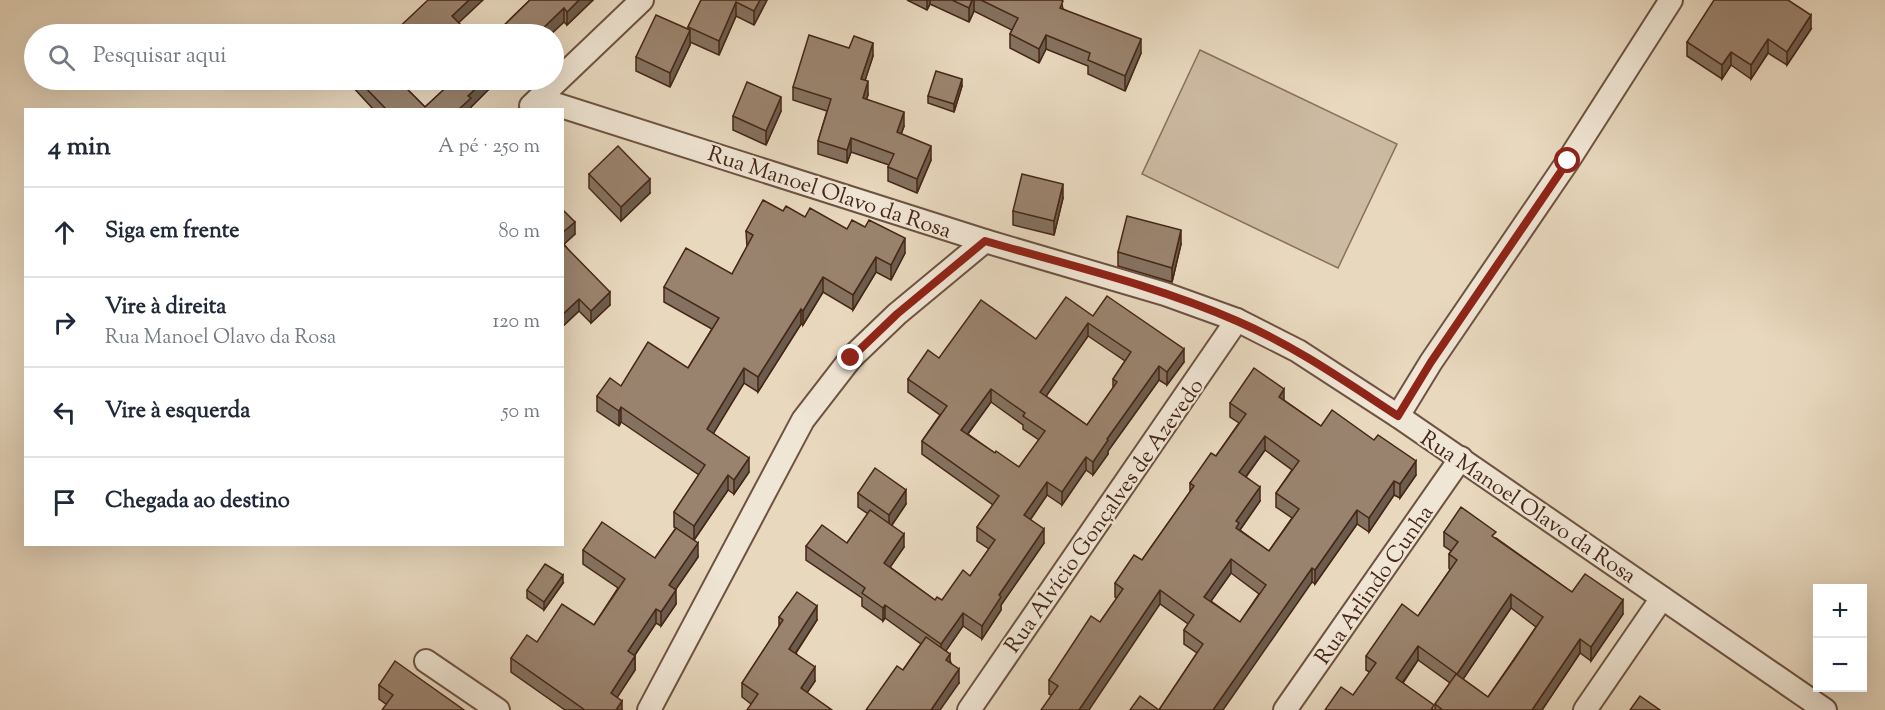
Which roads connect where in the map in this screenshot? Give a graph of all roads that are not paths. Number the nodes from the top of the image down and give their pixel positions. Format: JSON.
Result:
{"nodes":[{"id":1,"x":642,"y":0,"type":"edge"},
{"id":2,"x":1671,"y":0,"type":"edge"},
{"id":3,"x":564,"y":75,"type":"edge"},
{"id":4,"x":549,"y":90,"type":"edge"},
{"id":5,"x":534,"y":104,"type":"edge"},
{"id":6,"x":564,"y":113,"type":"edge"},
{"id":7,"x":985,"y":241,"type":"junction"},
{"id":8,"x":1237,"y":320,"type":"junction"},
{"id":9,"x":1398,"y":416,"type":"junction"},
{"id":10,"x":1461,"y":458,"type":"junction"},
{"id":11,"x":1662,"y":598,"type":"junction"},
{"id":12,"x":426,"y":661,"type":"dead end"},
{"id":13,"x":493,"y":708,"type":"edge"},
{"id":14,"x":649,"y":710,"type":"edge"},
{"id":15,"x":969,"y":710,"type":"edge"},
{"id":16,"x":1285,"y":710,"type":"edge"},
{"id":17,"x":1585,"y":710,"type":"edge"},
{"id":18,"x":1825,"y":710,"type":"edge"}],
"edges":[{"from":1,"to":3,"type":"street"},
{"from":2,"to":9,"type":"street"},
{"from":4,"to":5,"type":"street"},
{"from":6,"to":7,"type":"street","name":"Rua Manoel Olavo da Rosa"},
{"from":7,"to":8,"type":"street","name":"Rua Manoel Olavo da Rosa"},
{"from":7,"to":14,"type":"street"},
{"from":8,"to":9,"type":"street","name":"Rua Manoel Olavo da Rosa"},
{"from":8,"to":15,"type":"street","name":"Rua Alvício Gonçalves de Azevedo"},
{"from":9,"to":10,"type":"street","name":"Rua Manoel Olavo da Rosa"},
{"from":10,"to":11,"type":"street","name":"Rua Manoel Olavo da Rosa"},
{"from":10,"to":16,"type":"street","name":"Rua Arlindo Cunha"},
{"from":11,"to":17,"type":"street"},
{"from":11,"to":18,"type":"street","name":"Rua Manoel Olavo da Rosa"},
{"from":12,"to":13,"type":"street"}]}
